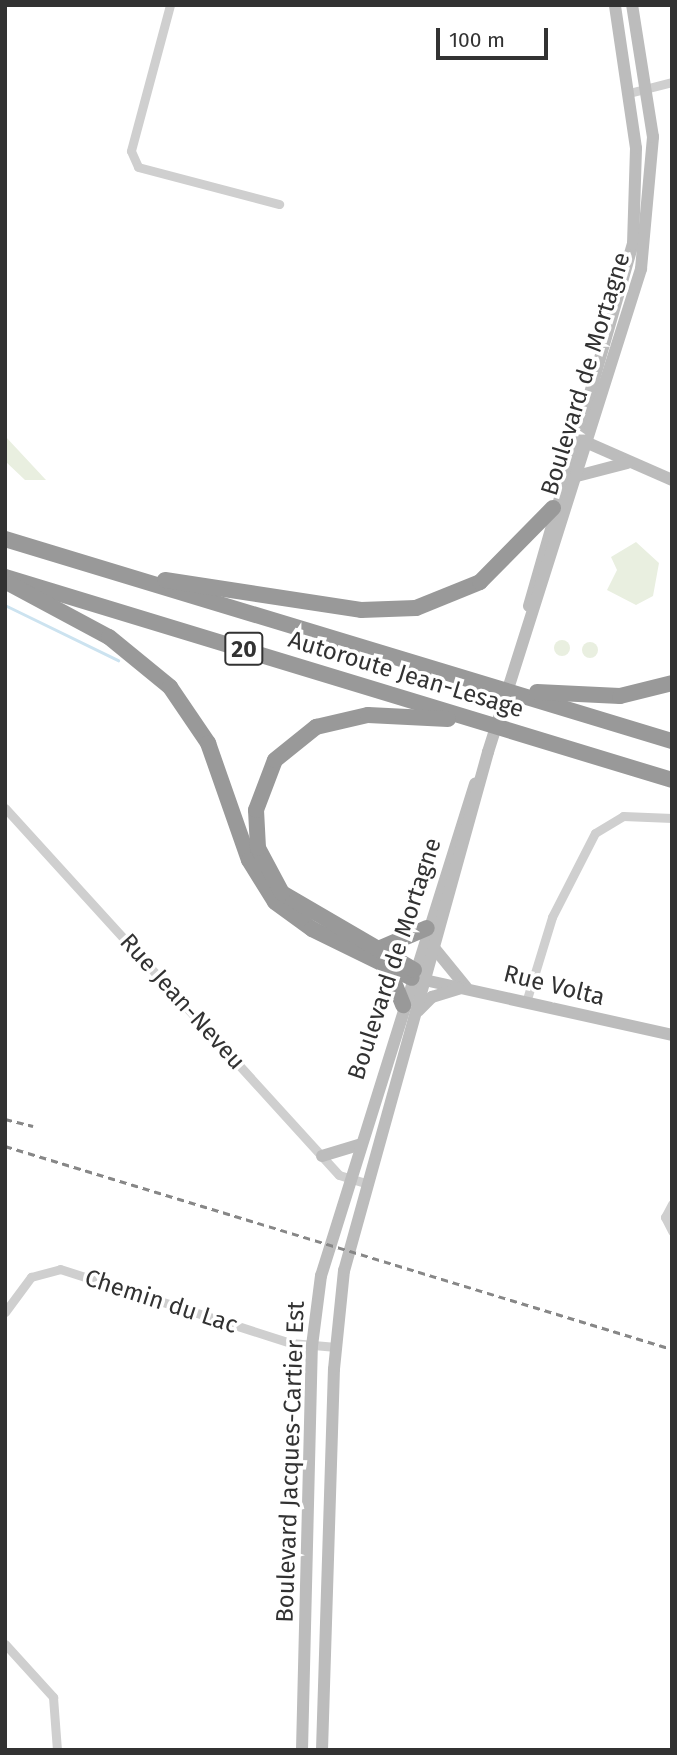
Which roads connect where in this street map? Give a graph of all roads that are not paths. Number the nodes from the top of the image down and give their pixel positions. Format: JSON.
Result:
{"nodes":[{"id":1,"x":170,"y":5,"type":"edge"},
{"id":2,"x":615,"y":5,"type":"edge"},
{"id":3,"x":632,"y":5,"type":"edge"},
{"id":4,"x":672,"y":82,"type":"edge"},
{"id":5,"x":645,"y":86,"type":"junction"},
{"id":6,"x":629,"y":93,"type":"junction"},
{"id":7,"x":279,"y":204,"type":"dead end"},
{"id":8,"x":575,"y":437,"type":"junction"},
{"id":9,"x":587,"y":443,"type":"junction"},
{"id":10,"x":631,"y":462,"type":"junction"},
{"id":11,"x":577,"y":476,"type":"junction"},
{"id":12,"x":672,"y":480,"type":"edge"},
{"id":13,"x":553,"y":508,"type":"junction"},
{"id":14,"x":5,"y":538,"type":"edge"},
{"id":15,"x":128,"y":576,"type":"junction"},
{"id":16,"x":5,"y":579,"type":"edge"},
{"id":17,"x":515,"y":665,"type":"junction"},
{"id":18,"x":672,"y":683,"type":"edge"},
{"id":19,"x":503,"y":690,"type":"junction"},
{"id":20,"x":483,"y":723,"type":"junction"},
{"id":21,"x":672,"y":741,"type":"edge"},
{"id":22,"x":488,"y":752,"type":"junction"},
{"id":23,"x":672,"y":780,"type":"edge"},
{"id":24,"x":5,"y":808,"type":"edge"},
{"id":25,"x":672,"y":818,"type":"edge"},
{"id":26,"x":428,"y":928,"type":"junction"},
{"id":27,"x":378,"y":949,"type":"junction"},
{"id":28,"x":435,"y":949,"type":"junction"},
{"id":29,"x":389,"y":970,"type":"junction"},
{"id":30,"x":417,"y":976,"type":"junction"},
{"id":31,"x":466,"y":988,"type":"junction"},
{"id":32,"x":527,"y":999,"type":"junction"},
{"id":33,"x":409,"y":1009,"type":"junction"},
{"id":34,"x":672,"y":1035,"type":"edge"},
{"id":35,"x":358,"y":1145,"type":"junction"},
{"id":36,"x":322,"y":1156,"type":"junction"},
{"id":37,"x":347,"y":1180,"type":"junction"},
{"id":38,"x":365,"y":1183,"type":"junction"},
{"id":39,"x":672,"y":1204,"type":"edge"},
{"id":40,"x":672,"y":1231,"type":"edge"},
{"id":41,"x":5,"y":1312,"type":"edge"},
{"id":42,"x":312,"y":1346,"type":"junction"},
{"id":43,"x":335,"y":1347,"type":"junction"},
{"id":44,"x":5,"y":1644,"type":"edge"},
{"id":45,"x":57,"y":1750,"type":"edge"},
{"id":46,"x":302,"y":1750,"type":"edge"},
{"id":47,"x":322,"y":1750,"type":"edge"}],
"edges":[{"from":1,"to":7,"type":"street"},
{"from":2,"to":6,"type":"main road","name":"Boulevard de Mortagne"},
{"from":3,"to":5,"type":"main road","name":"Boulevard de Mortagne"},
{"from":4,"to":5,"type":"street"},
{"from":5,"to":6,"type":"street"},
{"from":5,"to":9,"type":"main road","name":"Boulevard de Mortagne"},
{"from":6,"to":8,"type":"main road","name":"Boulevard de Mortagne"},
{"from":8,"to":9,"type":"main road"},
{"from":8,"to":13,"type":"main road","name":"Boulevard de Mortagne"},
{"from":9,"to":10,"type":"main road"},
{"from":9,"to":11,"type":"main road","name":"Boulevard de Mortagne"},
{"from":10,"to":11,"type":"main road"},
{"from":10,"to":12,"type":"main road"},
{"from":11,"to":17,"type":"main road","name":"Boulevard de Mortagne"},
{"from":13,"to":15,"type":"highway"},
{"from":13,"to":17,"type":"main road","name":"Boulevard de Mortagne"},
{"from":14,"to":15,"type":"highway","name":"Autoroute Jean-Lesage","number":"20"},
{"from":15,"to":19,"type":"highway","name":"Autoroute Jean-Lesage","number":"20"},
{"from":16,"to":20,"type":"highway","name":"Autoroute Jean-Lesage","number":"20"},
{"from":16,"to":29,"type":"highway"},
{"from":17,"to":22,"type":"main road","name":"Boulevard de Mortagne"},
{"from":18,"to":19,"type":"highway"},
{"from":19,"to":21,"type":"highway","name":"Autoroute Jean-Lesage","number":"20"},
{"from":20,"to":23,"type":"highway","name":"Autoroute Jean-Lesage","number":"20"},
{"from":20,"to":27,"type":"highway"},
{"from":22,"to":26,"type":"main road","name":"Boulevard de Mortagne"},
{"from":22,"to":28,"type":"main road","name":"Boulevard de Mortagne"},
{"from":24,"to":36,"type":"street","name":"Rue Jean-Neveu"},
{"from":25,"to":32,"type":"street"},
{"from":26,"to":27,"type":"highway"},
{"from":26,"to":30,"type":"main road","name":"Boulevard de Mortagne"},
{"from":27,"to":30,"type":"highway"},
{"from":28,"to":30,"type":"main road","name":"Boulevard de Mortagne"},
{"from":28,"to":31,"type":"main road"},
{"from":29,"to":30,"type":"highway"},
{"from":29,"to":33,"type":"highway"},
{"from":30,"to":31,"type":"main road","name":"Rue Volta"},
{"from":30,"to":33,"type":"main road","name":"Boulevard de Mortagne"},
{"from":31,"to":32,"type":"main road","name":"Rue Volta"},
{"from":31,"to":33,"type":"main road"},
{"from":32,"to":34,"type":"main road","name":"Rue Volta"},
{"from":33,"to":35,"type":"main road","name":"Boulevard de Mortagne"},
{"from":33,"to":38,"type":"main road","name":"Boulevard de Mortagne"},
{"from":35,"to":36,"type":"main road"},
{"from":35,"to":37,"type":"main road","name":"Boulevard de Mortagne"},
{"from":36,"to":37,"type":"street","name":"Rue Jean-Neveu"},
{"from":37,"to":38,"type":"street"},
{"from":37,"to":42,"type":"main road","name":"Boulevard Jacques-Cartier Est"},
{"from":38,"to":43,"type":"main road","name":"Boulevard Jacques-Cartier Est"},
{"from":39,"to":40,"type":"street"},
{"from":41,"to":42,"type":"street","name":"Chemin du Lac"},
{"from":42,"to":43,"type":"street","name":"Chemin du Lac"},
{"from":42,"to":46,"type":"main road","name":"Boulevard Jacques-Cartier Est"},
{"from":43,"to":47,"type":"main road","name":"Boulevard Jacques-Cartier Est"},
{"from":44,"to":45,"type":"street"}]}
